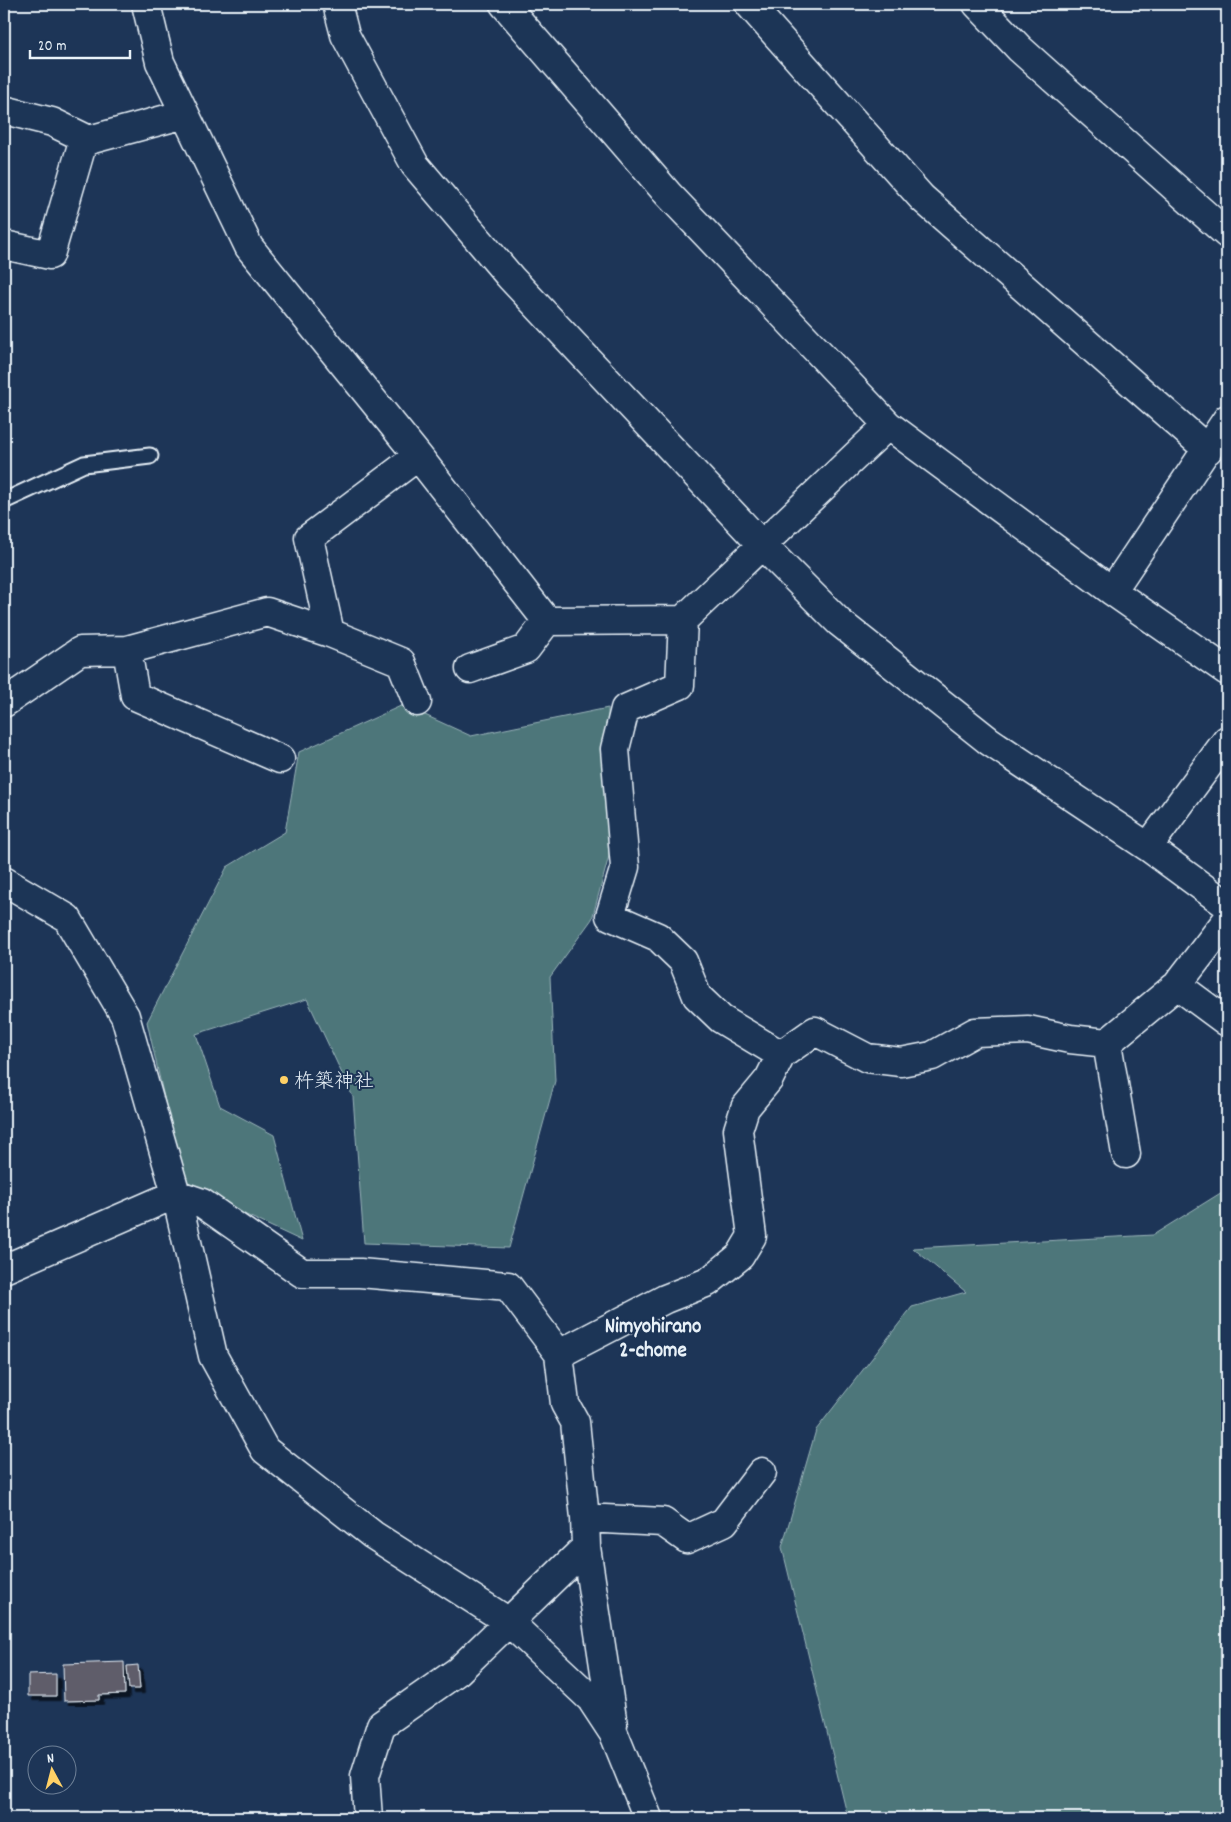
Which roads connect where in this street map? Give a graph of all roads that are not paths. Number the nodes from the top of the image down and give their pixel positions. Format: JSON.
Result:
{"nodes":[{"id":1,"x":146,"y":4,"type":"edge"},
{"id":2,"x":337,"y":4,"type":"edge"},
{"id":3,"x":504,"y":4,"type":"edge"},
{"id":4,"x":749,"y":4,"type":"edge"},
{"id":5,"x":977,"y":4,"type":"edge"},
{"id":6,"x":4,"y":110,"type":"edge"},
{"id":7,"x":185,"y":114,"type":"junction"},
{"id":8,"x":84,"y":138,"type":"junction"},
{"id":9,"x":1227,"y":234,"type":"edge"},
{"id":10,"x":4,"y":245,"type":"edge"},
{"id":11,"x":1227,"y":419,"type":"edge"},
{"id":12,"x":888,"y":425,"type":"junction"},
{"id":13,"x":1208,"y":450,"type":"junction"},
{"id":14,"x":150,"y":456,"type":"dead end"},
{"id":15,"x":418,"y":456,"type":"junction"},
{"id":16,"x":4,"y":501,"type":"edge"},
{"id":17,"x":761,"y":544,"type":"junction"},
{"id":18,"x":1112,"y":591,"type":"junction"},
{"id":19,"x":683,"y":620,"type":"junction"},
{"id":20,"x":547,"y":621,"type":"junction"},
{"id":21,"x":330,"y":633,"type":"junction"},
{"id":22,"x":127,"y":650,"type":"junction"},
{"id":23,"x":470,"y":669,"type":"dead end"},
{"id":24,"x":1227,"y":672,"type":"edge"},
{"id":25,"x":417,"y":702,"type":"dead end"},
{"id":26,"x":4,"y":703,"type":"edge"},
{"id":27,"x":1227,"y":740,"type":"edge"},
{"id":28,"x":280,"y":759,"type":"dead end"},
{"id":29,"x":1148,"y":847,"type":"junction"},
{"id":30,"x":4,"y":881,"type":"edge"},
{"id":31,"x":1227,"y":905,"type":"edge"},
{"id":32,"x":1227,"y":920,"type":"edge"},
{"id":33,"x":1178,"y":985,"type":"junction"},
{"id":34,"x":1227,"y":1022,"type":"edge"},
{"id":35,"x":1107,"y":1043,"type":"junction"},
{"id":36,"x":781,"y":1055,"type":"junction"},
{"id":37,"x":1126,"y":1154,"type":"dead end"},
{"id":38,"x":176,"y":1194,"type":"junction"},
{"id":39,"x":4,"y":1269,"type":"edge"},
{"id":40,"x":559,"y":1354,"type":"junction"},
{"id":41,"x":762,"y":1472,"type":"dead end"},
{"id":42,"x":585,"y":1518,"type":"junction"},
{"id":43,"x":586,"y":1547,"type":"junction"},
{"id":44,"x":508,"y":1622,"type":"junction"},
{"id":45,"x":614,"y":1734,"type":"junction"},
{"id":46,"x":368,"y":1818,"type":"edge"},
{"id":47,"x":648,"y":1818,"type":"edge"}],
"edges":[{"from":1,"to":7,"type":"street"},
{"from":2,"to":17,"type":"street"},
{"from":3,"to":12,"type":"street"},
{"from":4,"to":13,"type":"street"},
{"from":5,"to":9,"type":"street"},
{"from":6,"to":8,"type":"street"},
{"from":7,"to":8,"type":"street"},
{"from":7,"to":15,"type":"street"},
{"from":8,"to":10,"type":"street"},
{"from":11,"to":13,"type":"street"},
{"from":12,"to":17,"type":"street"},
{"from":12,"to":18,"type":"street"},
{"from":13,"to":18,"type":"street"},
{"from":14,"to":16,"type":"lane"},
{"from":15,"to":20,"type":"street"},
{"from":15,"to":21,"type":"street"},
{"from":17,"to":19,"type":"street"},
{"from":17,"to":29,"type":"street"},
{"from":18,"to":24,"type":"street"},
{"from":19,"to":20,"type":"street"},
{"from":19,"to":36,"type":"street"},
{"from":20,"to":23,"type":"street"},
{"from":21,"to":22,"type":"street"},
{"from":21,"to":25,"type":"street"},
{"from":22,"to":26,"type":"street"},
{"from":22,"to":28,"type":"street"},
{"from":27,"to":29,"type":"street"},
{"from":29,"to":31,"type":"street"},
{"from":30,"to":38,"type":"street"},
{"from":32,"to":33,"type":"street"},
{"from":33,"to":34,"type":"street"},
{"from":33,"to":35,"type":"street"},
{"from":35,"to":36,"type":"street"},
{"from":35,"to":37,"type":"street"},
{"from":36,"to":40,"type":"street"},
{"from":38,"to":39,"type":"street"},
{"from":38,"to":40,"type":"street"},
{"from":38,"to":44,"type":"street"},
{"from":40,"to":42,"type":"street"},
{"from":41,"to":42,"type":"street"},
{"from":42,"to":43,"type":"street"},
{"from":43,"to":44,"type":"street"},
{"from":43,"to":45,"type":"street"},
{"from":44,"to":45,"type":"street"},
{"from":44,"to":46,"type":"street"},
{"from":45,"to":47,"type":"street"}]}
